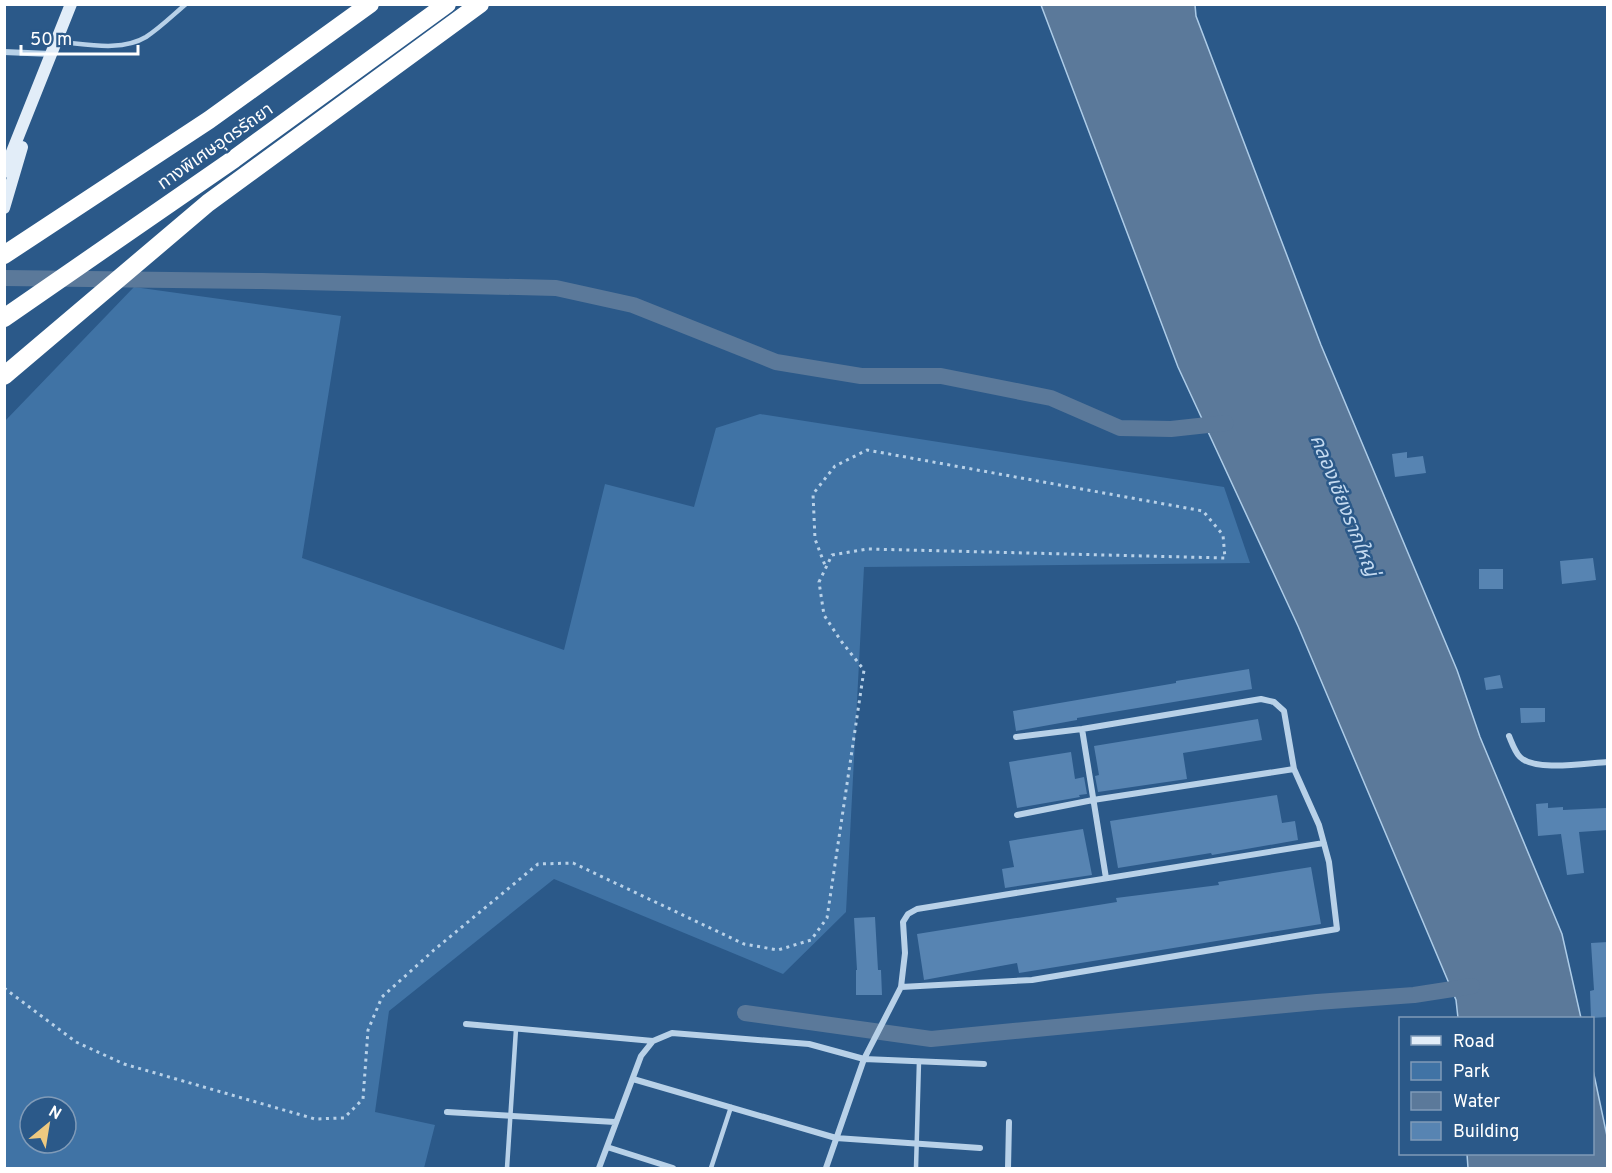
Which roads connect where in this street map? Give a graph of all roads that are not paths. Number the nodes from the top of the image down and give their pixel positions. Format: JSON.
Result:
{"nodes":[{"id":1,"x":71,"y":4,"type":"edge"},
{"id":2,"x":186,"y":4,"type":"edge"},
{"id":3,"x":370,"y":4,"type":"edge"},
{"id":4,"x":447,"y":4,"type":"edge"},
{"id":5,"x":480,"y":4,"type":"edge"},
{"id":6,"x":54,"y":48,"type":"junction"},
{"id":7,"x":4,"y":52,"type":"edge"},
{"id":8,"x":35,"y":97,"type":"junction"},
{"id":9,"x":4,"y":172,"type":"edge"},
{"id":10,"x":4,"y":208,"type":"edge"},
{"id":11,"x":4,"y":255,"type":"edge"},
{"id":12,"x":4,"y":318,"type":"edge"},
{"id":13,"x":4,"y":376,"type":"edge"},
{"id":14,"x":1082,"y":729,"type":"junction"},
{"id":15,"x":1509,"y":736,"type":"dead end"},
{"id":16,"x":1016,"y":737,"type":"dead end"},
{"id":17,"x":1608,"y":762,"type":"edge"},
{"id":18,"x":1294,"y":769,"type":"junction"},
{"id":19,"x":1093,"y":800,"type":"junction"},
{"id":20,"x":1017,"y":815,"type":"dead end"},
{"id":21,"x":1324,"y":843,"type":"junction"},
{"id":22,"x":1106,"y":878,"type":"junction"},
{"id":23,"x":901,"y":987,"type":"junction"},
{"id":24,"x":466,"y":1024,"type":"dead end"},
{"id":25,"x":516,"y":1029,"type":"junction"},
{"id":26,"x":652,"y":1041,"type":"junction"},
{"id":27,"x":864,"y":1059,"type":"junction"},
{"id":28,"x":919,"y":1061,"type":"junction"},
{"id":29,"x":984,"y":1064,"type":"dead end"},
{"id":30,"x":633,"y":1079,"type":"junction"},
{"id":31,"x":731,"y":1107,"type":"junction"},
{"id":32,"x":447,"y":1112,"type":"dead end"},
{"id":33,"x":511,"y":1116,"type":"junction"},
{"id":34,"x":615,"y":1122,"type":"junction"},
{"id":35,"x":1009,"y":1122,"type":"dead end"},
{"id":36,"x":836,"y":1138,"type":"junction"},
{"id":37,"x":918,"y":1143,"type":"junction"},
{"id":38,"x":607,"y":1147,"type":"junction"},
{"id":39,"x":980,"y":1148,"type":"dead end"},
{"id":40,"x":507,"y":1168,"type":"edge"},
{"id":41,"x":599,"y":1168,"type":"edge"},
{"id":42,"x":673,"y":1168,"type":"edge"},
{"id":43,"x":711,"y":1168,"type":"edge"},
{"id":44,"x":826,"y":1168,"type":"edge"},
{"id":45,"x":916,"y":1168,"type":"edge"},
{"id":46,"x":1008,"y":1168,"type":"edge"}],
"edges":[{"from":1,"to":6,"type":"main road"},
{"from":2,"to":6,"type":"lane"},
{"from":3,"to":11,"type":"highway","name":"ทางพิเศษอุดรรัถยา"},
{"from":4,"to":12,"type":"highway","name":"ทางพิเศษอุดรรัถยา"},
{"from":5,"to":13,"type":"highway"},
{"from":6,"to":7,"type":"street"},
{"from":6,"to":8,"type":"main road"},
{"from":8,"to":9,"type":"main road"},
{"from":8,"to":10,"type":"main road"},
{"from":14,"to":16,"type":"street"},
{"from":14,"to":18,"type":"street"},
{"from":14,"to":19,"type":"street"},
{"from":15,"to":17,"type":"street"},
{"from":18,"to":19,"type":"street"},
{"from":18,"to":21,"type":"street"},
{"from":19,"to":20,"type":"street"},
{"from":19,"to":22,"type":"street"},
{"from":21,"to":22,"type":"street"},
{"from":21,"to":23,"type":"street"},
{"from":22,"to":23,"type":"street"},
{"from":23,"to":27,"type":"street"},
{"from":24,"to":25,"type":"street"},
{"from":25,"to":26,"type":"street"},
{"from":25,"to":33,"type":"lane"},
{"from":26,"to":27,"type":"street"},
{"from":26,"to":30,"type":"street"},
{"from":27,"to":28,"type":"street"},
{"from":27,"to":36,"type":"street"},
{"from":28,"to":29,"type":"street"},
{"from":28,"to":37,"type":"lane"},
{"from":30,"to":31,"type":"street"},
{"from":30,"to":34,"type":"street"},
{"from":31,"to":36,"type":"street"},
{"from":31,"to":43,"type":"lane"},
{"from":32,"to":33,"type":"street"},
{"from":33,"to":34,"type":"street"},
{"from":33,"to":40,"type":"lane"},
{"from":34,"to":38,"type":"street"},
{"from":35,"to":46,"type":"street"},
{"from":36,"to":37,"type":"street"},
{"from":36,"to":44,"type":"street"},
{"from":37,"to":39,"type":"street"},
{"from":37,"to":45,"type":"lane"},
{"from":38,"to":41,"type":"street"},
{"from":38,"to":42,"type":"street"}]}
